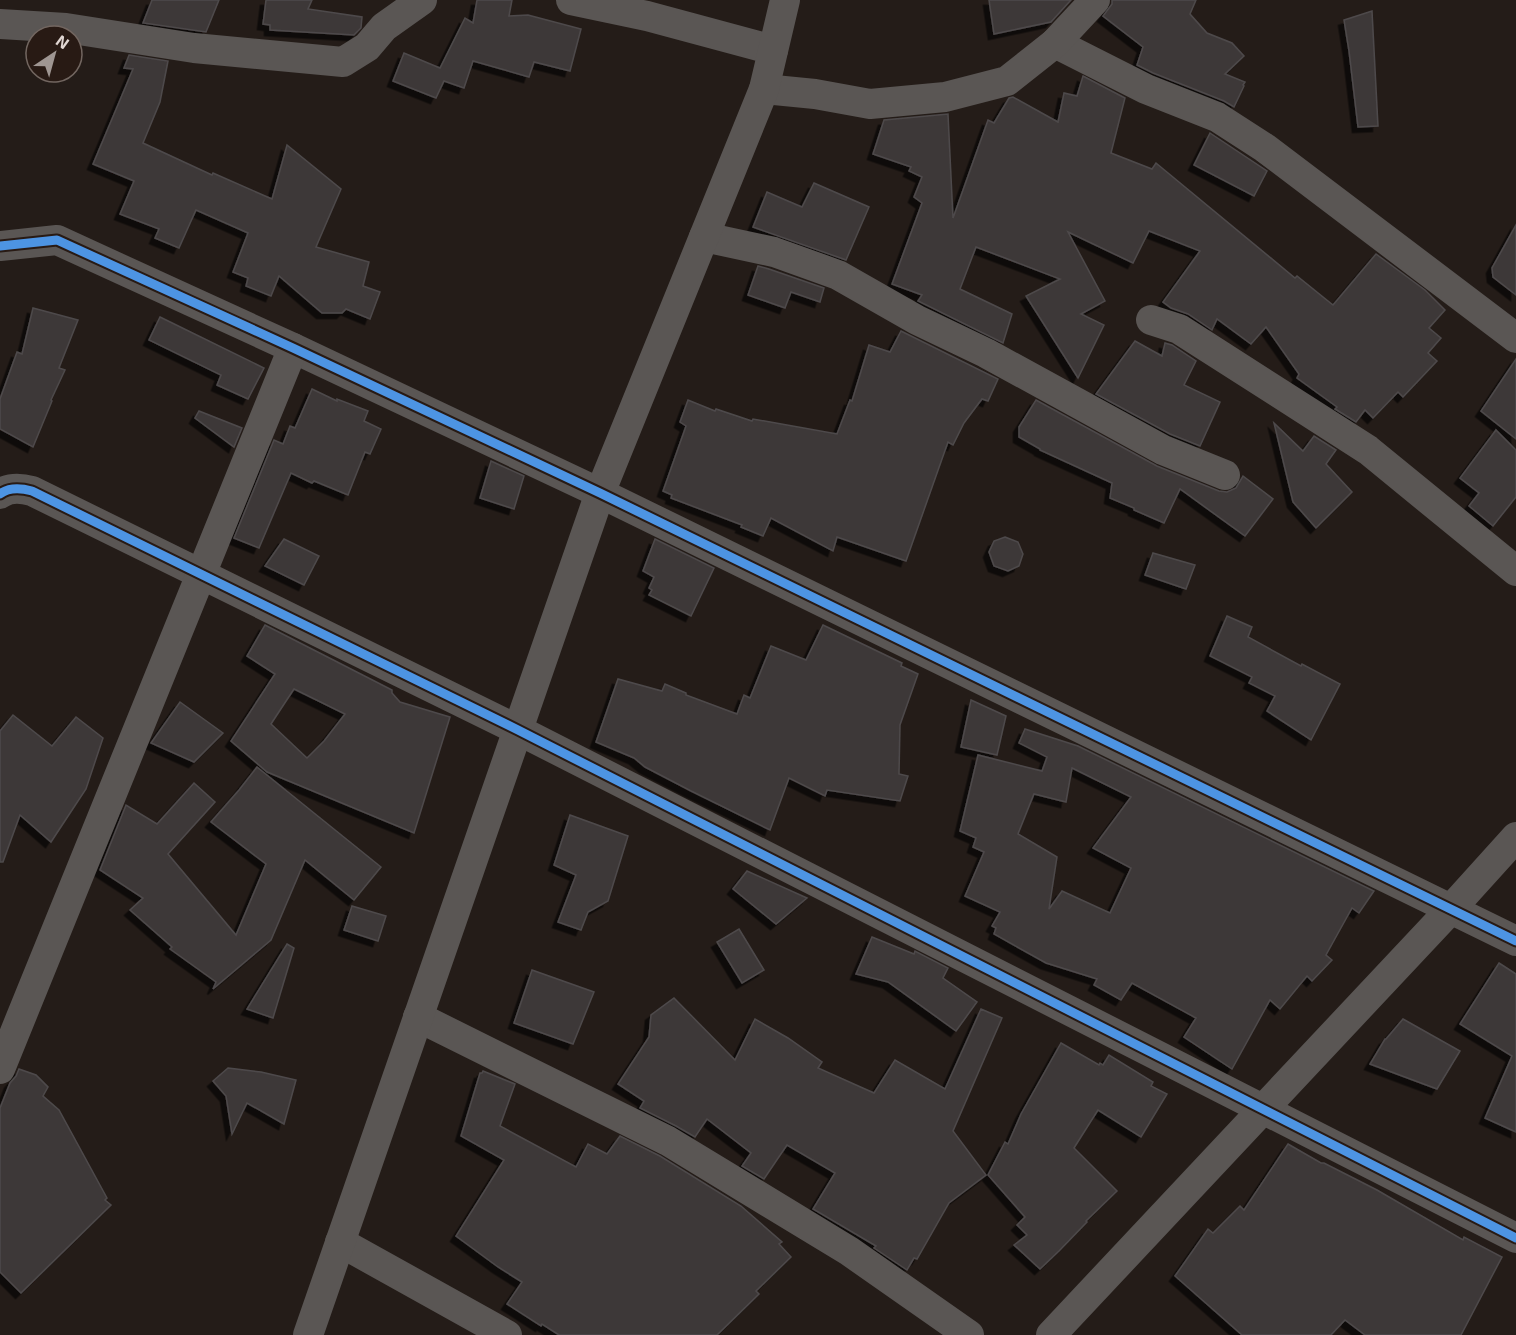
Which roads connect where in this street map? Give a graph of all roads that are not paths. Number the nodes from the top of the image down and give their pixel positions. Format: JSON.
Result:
{"nodes":[{"id":1,"x":422,"y":0,"type":"edge"},
{"id":2,"x":571,"y":0,"type":"edge"},
{"id":3,"x":785,"y":0,"type":"edge"},
{"id":4,"x":1095,"y":0,"type":"edge"},
{"id":5,"x":0,"y":24,"type":"edge"},
{"id":6,"x":1055,"y":43,"type":"junction"},
{"id":7,"x":773,"y":50,"type":"junction"},
{"id":8,"x":764,"y":89,"type":"junction"},
{"id":9,"x":704,"y":237,"type":"junction"},
{"id":10,"x":0,"y":246,"type":"edge"},
{"id":11,"x":1151,"y":320,"type":"dead end"},
{"id":12,"x":1516,"y":338,"type":"edge"},
{"id":13,"x":293,"y":348,"type":"junction"},
{"id":14,"x":1225,"y":475,"type":"dead end"},
{"id":15,"x":600,"y":493,"type":"junction"},
{"id":16,"x":0,"y":494,"type":"edge"},
{"id":17,"x":1516,"y":571,"type":"edge"},
{"id":18,"x":201,"y":574,"type":"junction"},
{"id":19,"x":518,"y":730,"type":"junction"},
{"id":20,"x":1516,"y":837,"type":"edge"},
{"id":21,"x":1450,"y":909,"type":"junction"},
{"id":22,"x":1516,"y":941,"type":"edge"},
{"id":23,"x":418,"y":1017,"type":"junction"},
{"id":24,"x":0,"y":1069,"type":"edge"},
{"id":25,"x":1262,"y":1109,"type":"junction"},
{"id":26,"x":1516,"y":1238,"type":"edge"},
{"id":27,"x":340,"y":1242,"type":"junction"},
{"id":28,"x":308,"y":1335,"type":"edge"},
{"id":29,"x":507,"y":1335,"type":"edge"},
{"id":30,"x":969,"y":1335,"type":"edge"},
{"id":31,"x":1051,"y":1335,"type":"edge"}],
"edges":[{"from":1,"to":5,"type":"street"},
{"from":2,"to":7,"type":"street"},
{"from":3,"to":7,"type":"street"},
{"from":4,"to":6,"type":"street"},
{"from":6,"to":8,"type":"street"},
{"from":6,"to":12,"type":"street"},
{"from":7,"to":8,"type":"street"},
{"from":8,"to":9,"type":"street"},
{"from":9,"to":14,"type":"street"},
{"from":9,"to":15,"type":"street"},
{"from":10,"to":13,"type":"street"},
{"from":11,"to":17,"type":"street"},
{"from":13,"to":15,"type":"street"},
{"from":13,"to":18,"type":"street"},
{"from":15,"to":19,"type":"street"},
{"from":15,"to":21,"type":"street"},
{"from":16,"to":18,"type":"street"},
{"from":18,"to":19,"type":"street"},
{"from":18,"to":24,"type":"street"},
{"from":19,"to":23,"type":"street"},
{"from":19,"to":25,"type":"street"},
{"from":20,"to":21,"type":"street"},
{"from":21,"to":22,"type":"street"},
{"from":21,"to":25,"type":"street"},
{"from":23,"to":27,"type":"street"},
{"from":23,"to":30,"type":"street"},
{"from":25,"to":26,"type":"street"},
{"from":25,"to":31,"type":"street"},
{"from":27,"to":28,"type":"street"},
{"from":27,"to":29,"type":"street"}]}
